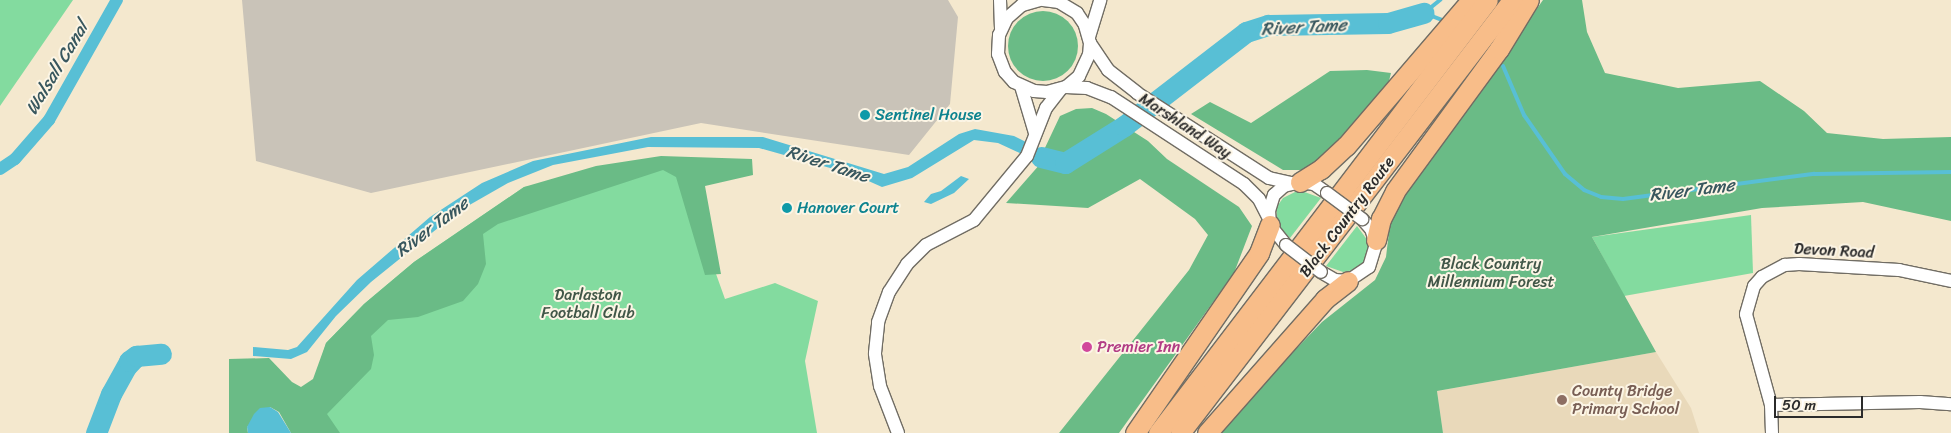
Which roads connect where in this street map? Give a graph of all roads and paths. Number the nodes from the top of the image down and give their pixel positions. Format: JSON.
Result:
{"nodes":[{"id":1,"x":1000,"y":0,"type":"edge"},
{"id":2,"x":1040,"y":0,"type":"edge"},
{"id":3,"x":1100,"y":0,"type":"edge"},
{"id":4,"x":1471,"y":0,"type":"edge"},
{"id":5,"x":1488,"y":0,"type":"edge"},
{"id":6,"x":1512,"y":0,"type":"edge"},
{"id":7,"x":1529,"y":0,"type":"edge"},
{"id":8,"x":1001,"y":28,"type":"junction"},
{"id":9,"x":1090,"y":40,"type":"junction"},
{"id":10,"x":1021,"y":86,"type":"junction"},
{"id":11,"x":1064,"y":88,"type":"junction"},
{"id":12,"x":1035,"y":135,"type":"junction"},
{"id":13,"x":1295,"y":183,"type":"junction"},
{"id":14,"x":1269,"y":222,"type":"junction"},
{"id":15,"x":1376,"y":240,"type":"junction"},
{"id":16,"x":1348,"y":281,"type":"junction"},
{"id":17,"x":1951,"y":281,"type":"edge"},
{"id":18,"x":1771,"y":404,"type":"junction"},
{"id":19,"x":1951,"y":404,"type":"edge"},
{"id":20,"x":898,"y":433,"type":"edge"},
{"id":21,"x":1135,"y":433,"type":"edge"},
{"id":22,"x":1158,"y":433,"type":"edge"},
{"id":23,"x":1180,"y":433,"type":"edge"},
{"id":24,"x":1206,"y":433,"type":"edge"},
{"id":25,"x":1772,"y":433,"type":"edge"}],
"edges":[{"from":1,"to":8,"type":"street"},
{"from":2,"to":8,"type":"street"},
{"from":2,"to":9,"type":"street"},
{"from":3,"to":9,"type":"street"},
{"from":4,"to":13,"type":"highway"},
{"from":5,"to":22,"type":"highway","name":"Black Country Route"},
{"from":6,"to":23,"type":"highway","name":"Black Country Route"},
{"from":7,"to":15,"type":"highway"},
{"from":8,"to":10,"type":"street"},
{"from":9,"to":11,"type":"street"},
{"from":9,"to":13,"type":"street","name":"Marshland Way"},
{"from":10,"to":11,"type":"street"},
{"from":10,"to":12,"type":"street"},
{"from":11,"to":12,"type":"street"},
{"from":11,"to":14,"type":"street","name":"Marshland Way"},
{"from":12,"to":20,"type":"street"},
{"from":13,"to":14,"type":"street"},
{"from":13,"to":15,"type":"street","bridge":true},
{"from":14,"to":16,"type":"street","bridge":true},
{"from":14,"to":21,"type":"highway"},
{"from":15,"to":16,"type":"street"},
{"from":16,"to":24,"type":"highway"},
{"from":17,"to":18,"type":"street","name":"Devon Road"},
{"from":18,"to":19,"type":"street"},
{"from":18,"to":25,"type":"street","name":"Devon Road"}]}
